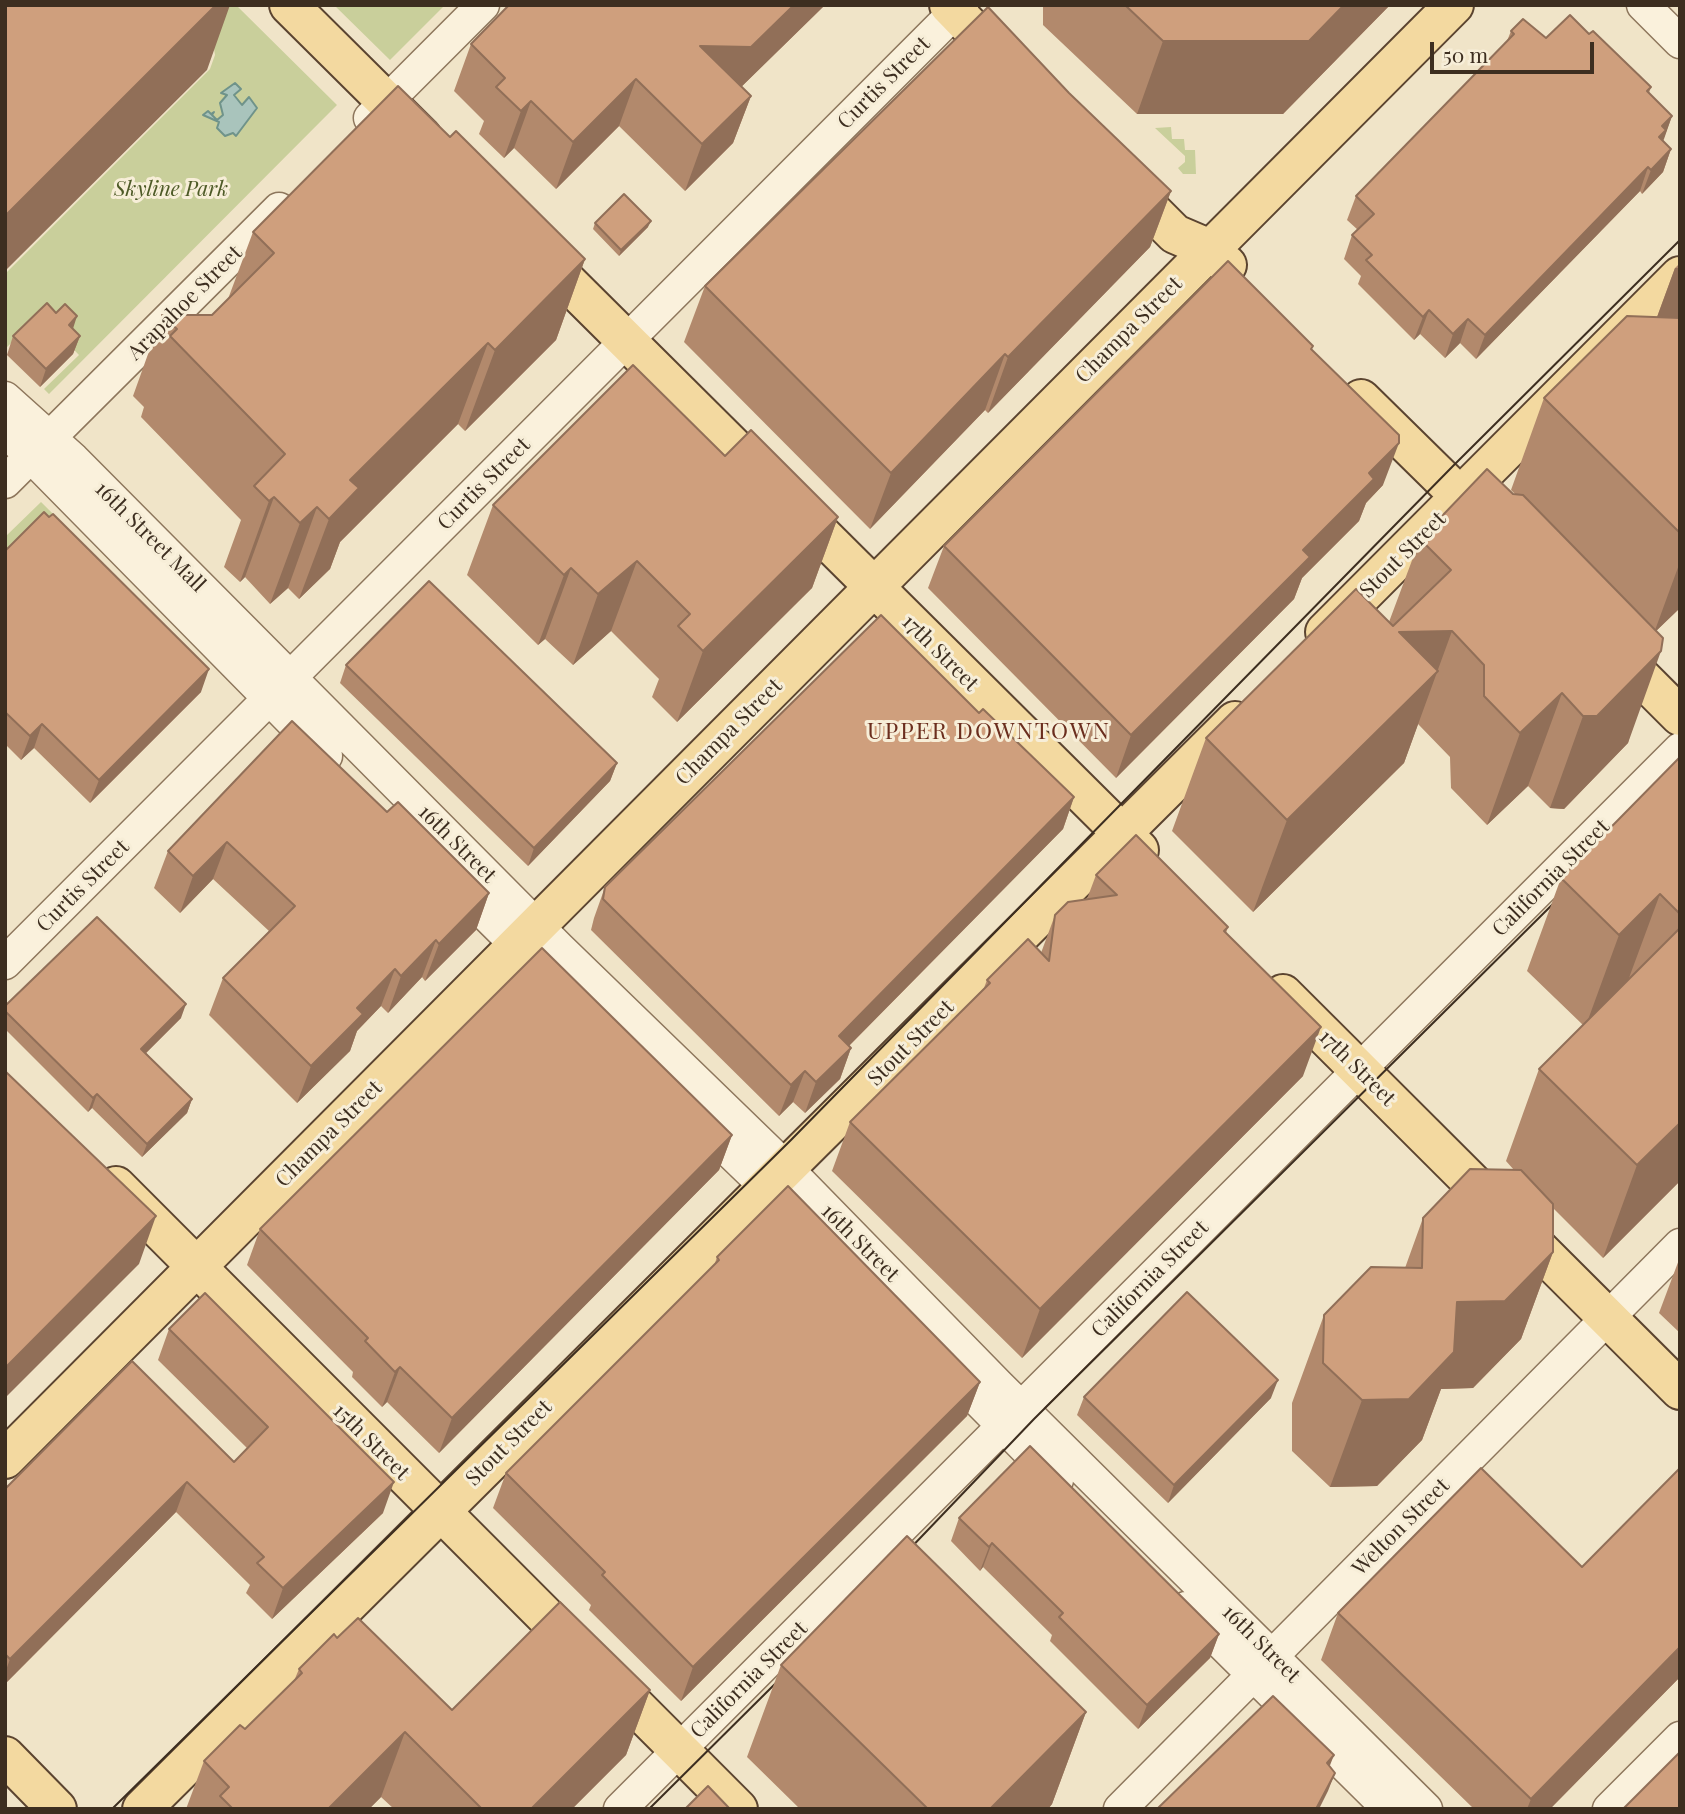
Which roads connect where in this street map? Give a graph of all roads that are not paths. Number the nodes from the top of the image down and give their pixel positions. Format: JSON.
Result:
{"nodes":[{"id":1,"x":289,"y":5,"type":"edge"},
{"id":2,"x":483,"y":5,"type":"edge"},
{"id":3,"x":1454,"y":5,"type":"edge"},
{"id":4,"x":1643,"y":5,"type":"edge"},
{"id":5,"x":956,"y":7,"type":"edge"},
{"id":6,"x":1680,"y":43,"type":"edge"},
{"id":7,"x":1026,"y":84,"type":"edge"},
{"id":8,"x":386,"y":102,"type":"junction"},
{"id":9,"x":352,"y":137,"type":"edge"},
{"id":10,"x":1093,"y":152,"type":"edge"},
{"id":11,"x":445,"y":160,"type":"edge"},
{"id":12,"x":303,"y":185,"type":"edge"},
{"id":13,"x":510,"y":225,"type":"edge"},
{"id":14,"x":1210,"y":249,"type":"junction"},
{"id":15,"x":1680,"y":276,"type":"edge"},
{"id":16,"x":1252,"y":291,"type":"edge"},
{"id":17,"x":627,"y":341,"type":"junction"},
{"id":18,"x":1339,"y":377,"type":"edge"},
{"id":19,"x":5,"y":398,"type":"edge"},
{"id":20,"x":5,"y":430,"type":"edge"},
{"id":21,"x":41,"y":447,"type":"junction"},
{"id":22,"x":5,"y":482,"type":"edge"},
{"id":23,"x":1460,"y":497,"type":"junction"},
{"id":24,"x":1499,"y":536,"type":"edge"},
{"id":25,"x":874,"y":586,"type":"junction"},
{"id":26,"x":1586,"y":622,"type":"edge"},
{"id":27,"x":1297,"y":660,"type":"edge"},
{"id":28,"x":281,"y":689,"type":"junction"},
{"id":29,"x":1259,"y":698,"type":"edge"},
{"id":30,"x":1680,"y":716,"type":"edge"},
{"id":31,"x":1680,"y":750,"type":"edge"},
{"id":32,"x":1122,"y":834,"type":"junction"},
{"id":33,"x":1160,"y":872,"type":"edge"},
{"id":34,"x":527,"y":935,"type":"junction"},
{"id":35,"x":5,"y":963,"type":"edge"},
{"id":36,"x":1261,"y":973,"type":"edge"},
{"id":37,"x":1359,"y":1070,"type":"junction"},
{"id":38,"x":88,"y":1159,"type":"edge"},
{"id":39,"x":776,"y":1177,"type":"junction"},
{"id":40,"x":1680,"y":1245,"type":"edge"},
{"id":41,"x":196,"y":1267,"type":"junction"},
{"id":42,"x":1607,"y":1318,"type":"junction"},
{"id":43,"x":1680,"y":1391,"type":"edge"},
{"id":44,"x":1012,"y":1416,"type":"junction"},
{"id":45,"x":5,"y":1459,"type":"edge"},
{"id":46,"x":440,"y":1512,"type":"junction"},
{"id":47,"x":1264,"y":1666,"type":"junction"},
{"id":48,"x":1680,"y":1738,"type":"edge"},
{"id":49,"x":678,"y":1750,"type":"junction"},
{"id":50,"x":5,"y":1756,"type":"edge"},
{"id":51,"x":57,"y":1809,"type":"edge"},
{"id":52,"x":142,"y":1809,"type":"edge"},
{"id":53,"x":620,"y":1809,"type":"edge"},
{"id":54,"x":738,"y":1809,"type":"edge"},
{"id":55,"x":1121,"y":1809,"type":"edge"},
{"id":56,"x":1389,"y":1809,"type":"edge"},
{"id":57,"x":1426,"y":1809,"type":"edge"},
{"id":58,"x":1609,"y":1809,"type":"edge"}],
"edges":[{"from":1,"to":8,"type":"main road"},
{"from":2,"to":8,"type":"street"},
{"from":3,"to":14,"type":"main road","name":"Champa Street"},
{"from":4,"to":6,"type":"street"},
{"from":5,"to":7,"type":"main road"},
{"from":5,"to":17,"type":"street","name":"Curtis Street"},
{"from":8,"to":9,"type":"street"},
{"from":8,"to":11,"type":"main road"},
{"from":10,"to":14,"type":"main road"},
{"from":12,"to":21,"type":"street","name":"Arapahoe Street"},
{"from":13,"to":17,"type":"main road","name":"17th Street"},
{"from":14,"to":16,"type":"main road"},
{"from":14,"to":25,"type":"main road","name":"Champa Street"},
{"from":15,"to":23,"type":"main road","name":"Stout Street"},
{"from":17,"to":25,"type":"main road","name":"17th Street"},
{"from":17,"to":28,"type":"street","name":"Curtis Street"},
{"from":18,"to":23,"type":"main road"},
{"from":19,"to":21,"type":"street","name":"16th Street Mall"},
{"from":20,"to":21,"type":"street","name":"16th Street Mall"},
{"from":21,"to":22,"type":"street","name":"Arapahoe Street"},
{"from":21,"to":28,"type":"street","name":"16th Street Mall"},
{"from":23,"to":24,"type":"main road"},
{"from":23,"to":27,"type":"main road","name":"Stout Street"},
{"from":25,"to":32,"type":"main road","name":"17th Street"},
{"from":25,"to":34,"type":"main road","name":"Champa Street"},
{"from":26,"to":30,"type":"main road"},
{"from":28,"to":34,"type":"street","name":"16th Street"},
{"from":28,"to":35,"type":"street","name":"Curtis Street"},
{"from":29,"to":32,"type":"main road","name":"Stout Street"},
{"from":31,"to":37,"type":"street","name":"California Street"},
{"from":32,"to":33,"type":"main road","name":"17th Street"},
{"from":32,"to":39,"type":"main road","name":"Stout Street"},
{"from":34,"to":39,"type":"street","name":"16th Street"},
{"from":34,"to":41,"type":"main road","name":"Champa Street"},
{"from":36,"to":37,"type":"main road","name":"17th Street"},
{"from":37,"to":42,"type":"main road","name":"17th Street"},
{"from":37,"to":44,"type":"street","name":"California Street"},
{"from":38,"to":41,"type":"main road","name":"15th Street"},
{"from":39,"to":44,"type":"street","name":"16th Street"},
{"from":39,"to":46,"type":"main road","name":"Stout Street"},
{"from":40,"to":42,"type":"street","name":"Welton Street"},
{"from":41,"to":45,"type":"main road","name":"Champa Street"},
{"from":41,"to":46,"type":"main road","name":"15th Street"},
{"from":42,"to":43,"type":"main road","name":"17th Street"},
{"from":42,"to":47,"type":"street","name":"Welton Street"},
{"from":44,"to":47,"type":"street","name":"16th Street"},
{"from":44,"to":49,"type":"street","name":"California Street"},
{"from":46,"to":49,"type":"main road","name":"15th Street"},
{"from":46,"to":52,"type":"main road","name":"Stout Street"},
{"from":47,"to":55,"type":"street","name":"Welton Street"},
{"from":47,"to":56,"type":"street","name":"16th Street"},
{"from":47,"to":57,"type":"street","name":"16th Street"},
{"from":48,"to":58,"type":"street"},
{"from":49,"to":53,"type":"street","name":"California Street"},
{"from":49,"to":54,"type":"main road","name":"15th Street"},
{"from":50,"to":51,"type":"main road"}]}
